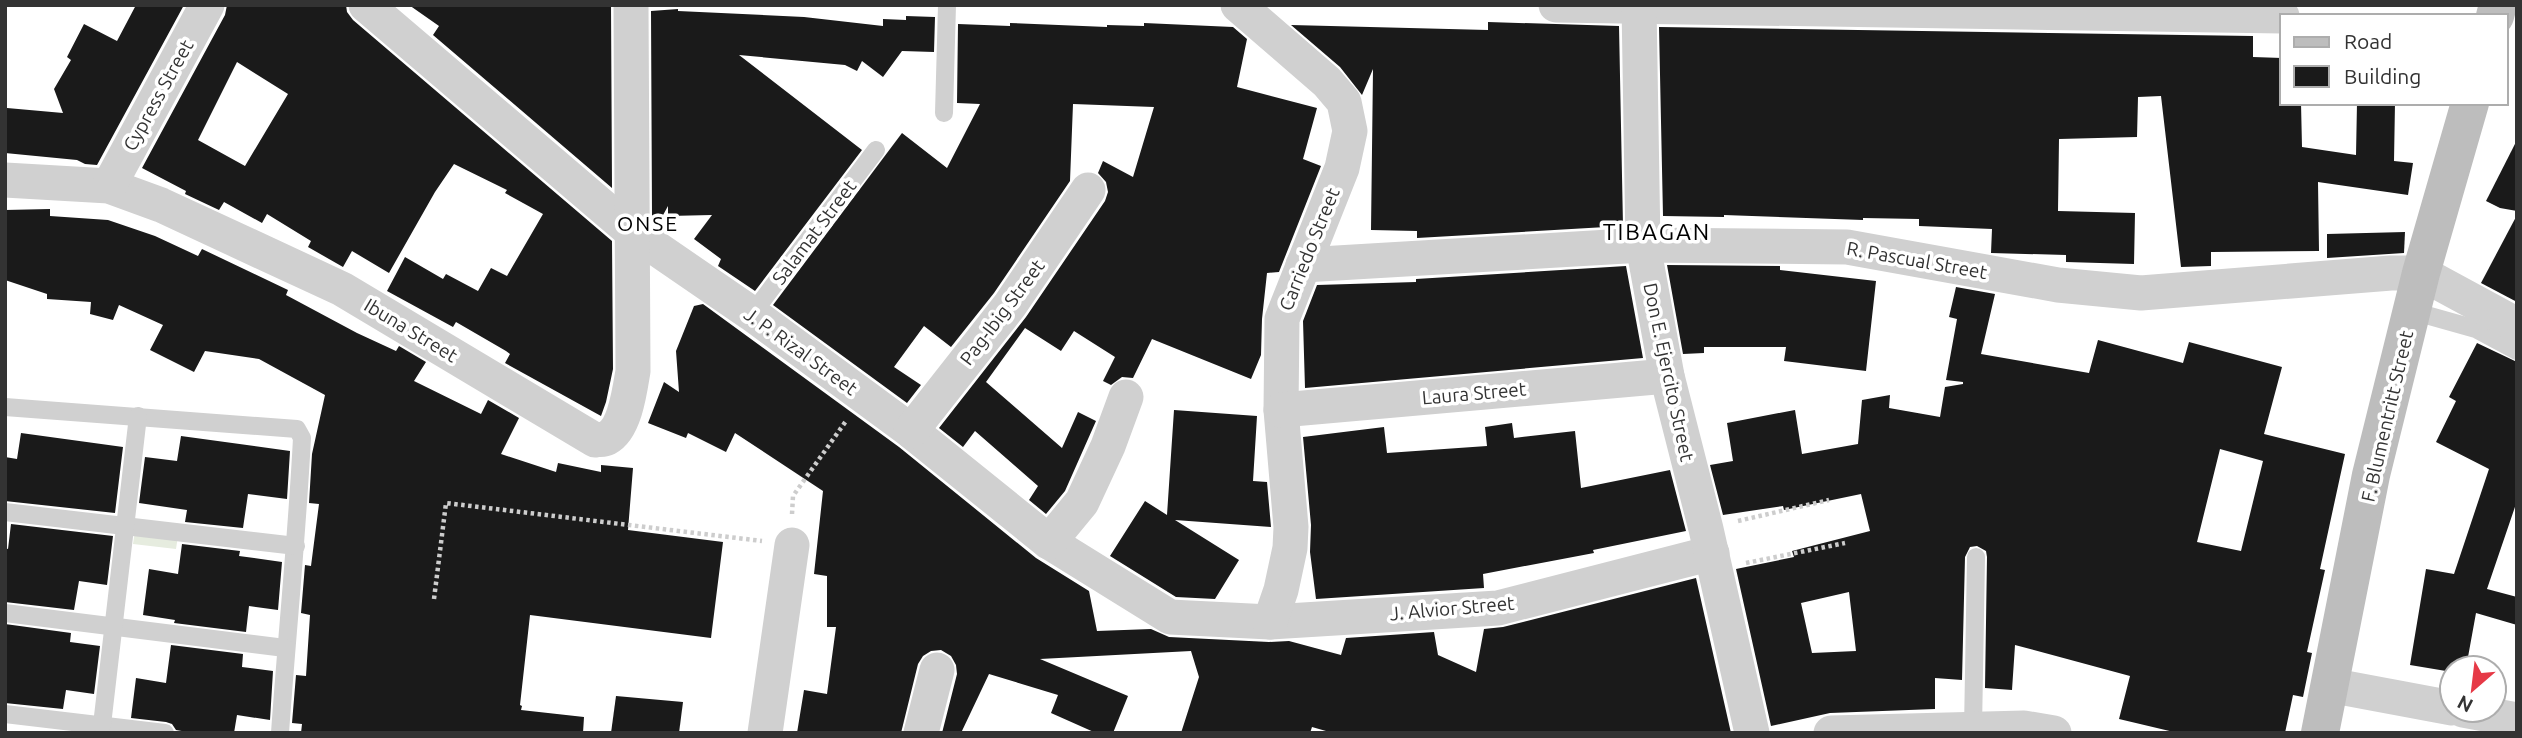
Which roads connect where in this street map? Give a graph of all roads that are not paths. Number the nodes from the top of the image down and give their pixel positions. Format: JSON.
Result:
{"nodes":[{"id":1,"x":207,"y":5,"type":"edge"},
{"id":2,"x":366,"y":5,"type":"edge"},
{"id":3,"x":631,"y":5,"type":"edge"},
{"id":4,"x":947,"y":5,"type":"edge"},
{"id":5,"x":1238,"y":5,"type":"edge"},
{"id":6,"x":1556,"y":5,"type":"edge"},
{"id":7,"x":1639,"y":6,"type":"edge"},
{"id":8,"x":2280,"y":16,"type":"edge"},
{"id":9,"x":2469,"y":105,"type":"edge"},
{"id":10,"x":944,"y":113,"type":"dead end"},
{"id":11,"x":876,"y":150,"type":"dead end"},
{"id":12,"x":5,"y":180,"type":"edge"},
{"id":13,"x":109,"y":186,"type":"junction"},
{"id":14,"x":1088,"y":190,"type":"dead end"},
{"id":15,"x":631,"y":231,"type":"junction"},
{"id":16,"x":1643,"y":245,"type":"junction"},
{"id":17,"x":1303,"y":265,"type":"junction"},
{"id":18,"x":2421,"y":273,"type":"junction"},
{"id":19,"x":2412,"y":311,"type":"junction"},
{"id":20,"x":752,"y":314,"type":"junction"},
{"id":21,"x":2517,"y":326,"type":"edge"},
{"id":22,"x":2517,"y":351,"type":"edge"},
{"id":23,"x":1667,"y":376,"type":"junction"},
{"id":24,"x":1126,"y":397,"type":"dead end"},
{"id":25,"x":5,"y":407,"type":"edge"},
{"id":26,"x":1281,"y":410,"type":"junction"},
{"id":27,"x":138,"y":416,"type":"junction"},
{"id":28,"x":911,"y":431,"type":"junction"},
{"id":29,"x":5,"y":512,"type":"edge"},
{"id":30,"x":125,"y":525,"type":"junction"},
{"id":31,"x":1049,"y":542,"type":"junction"},
{"id":32,"x":792,"y":545,"type":"road end"},
{"id":33,"x":296,"y":546,"type":"junction"},
{"id":34,"x":1711,"y":550,"type":"junction"},
{"id":35,"x":1976,"y":557,"type":"dead end"},
{"id":36,"x":5,"y":613,"type":"edge"},
{"id":37,"x":1270,"y":622,"type":"junction"},
{"id":38,"x":113,"y":628,"type":"junction"},
{"id":39,"x":285,"y":649,"type":"junction"},
{"id":40,"x":937,"y":670,"type":"dead end"},
{"id":41,"x":2329,"y":685,"type":"junction"},
{"id":42,"x":2438,"y":705,"type":"edge"},
{"id":43,"x":5,"y":714,"type":"edge"},
{"id":44,"x":102,"y":725,"type":"junction"},
{"id":45,"x":1973,"y":729,"type":"junction"},
{"id":46,"x":1837,"y":732,"type":"edge"},
{"id":47,"x":165,"y":733,"type":"edge"},
{"id":48,"x":280,"y":733,"type":"edge"},
{"id":49,"x":765,"y":733,"type":"edge"},
{"id":50,"x":920,"y":733,"type":"edge"},
{"id":51,"x":1752,"y":733,"type":"edge"},
{"id":52,"x":2054,"y":733,"type":"edge"},
{"id":53,"x":2320,"y":733,"type":"edge"}],
"edges":[{"from":1,"to":13,"type":"street","name":"Cypress Street"},
{"from":2,"to":15,"type":"street","name":"J. P. Rizal Street"},
{"from":3,"to":15,"type":"street"},
{"from":4,"to":10,"type":"lane"},
{"from":5,"to":17,"type":"street","name":"Carriedo Street"},
{"from":6,"to":7,"type":"street"},
{"from":7,"to":8,"type":"street"},
{"from":7,"to":16,"type":"street","name":"Don E. Ejercito Street"},
{"from":9,"to":18,"type":"main road","name":"F. Blumentritt Street"},
{"from":11,"to":20,"type":"lane","name":"Salamat Street"},
{"from":12,"to":13,"type":"street","name":"Ibuna Street"},
{"from":13,"to":15,"type":"street","name":"Ibuna Street"},
{"from":14,"to":28,"type":"street","name":"Pag-Ibig Street"},
{"from":15,"to":20,"type":"street","name":"J. P. Rizal Street"},
{"from":16,"to":17,"type":"street","name":"R. Pascual Street"},
{"from":16,"to":18,"type":"street","name":"R. Pascual Street"},
{"from":16,"to":23,"type":"street","name":"Don E. Ejercito Street"},
{"from":17,"to":26,"type":"street","name":"Carriedo Street"},
{"from":18,"to":19,"type":"main road","name":"F. Blumentritt Street"},
{"from":18,"to":21,"type":"street","name":"R. Pascual Street"},
{"from":19,"to":22,"type":"lane"},
{"from":19,"to":41,"type":"main road","name":"F. Blumentritt Street"},
{"from":20,"to":28,"type":"street","name":"J. P. Rizal Street"},
{"from":23,"to":26,"type":"street","name":"Laura Street"},
{"from":23,"to":34,"type":"street","name":"Don E. Ejercito Street"},
{"from":24,"to":31,"type":"street"},
{"from":25,"to":27,"type":"lane"},
{"from":26,"to":37,"type":"street","name":"Carriedo Street"},
{"from":27,"to":30,"type":"lane"},
{"from":27,"to":33,"type":"lane"},
{"from":28,"to":31,"type":"street","name":"J. P. Rizal Street"},
{"from":29,"to":30,"type":"lane"},
{"from":30,"to":33,"type":"lane"},
{"from":30,"to":38,"type":"lane"},
{"from":31,"to":37,"type":"street","name":"J. P. Rizal Street"},
{"from":32,"to":49,"type":"street"},
{"from":33,"to":39,"type":"lane"},
{"from":34,"to":37,"type":"street","name":"J. Alvior Street"},
{"from":34,"to":51,"type":"street","name":"Don E. Ejercito Street"},
{"from":35,"to":45,"type":"lane"},
{"from":36,"to":38,"type":"lane"},
{"from":38,"to":39,"type":"lane"},
{"from":38,"to":44,"type":"lane"},
{"from":39,"to":48,"type":"lane"},
{"from":40,"to":50,"type":"street"},
{"from":41,"to":42,"type":"street"},
{"from":41,"to":53,"type":"main road","name":"F. Blumentritt Street"},
{"from":43,"to":44,"type":"lane"},
{"from":44,"to":47,"type":"lane"},
{"from":45,"to":46,"type":"street"},
{"from":45,"to":52,"type":"street"}]}
